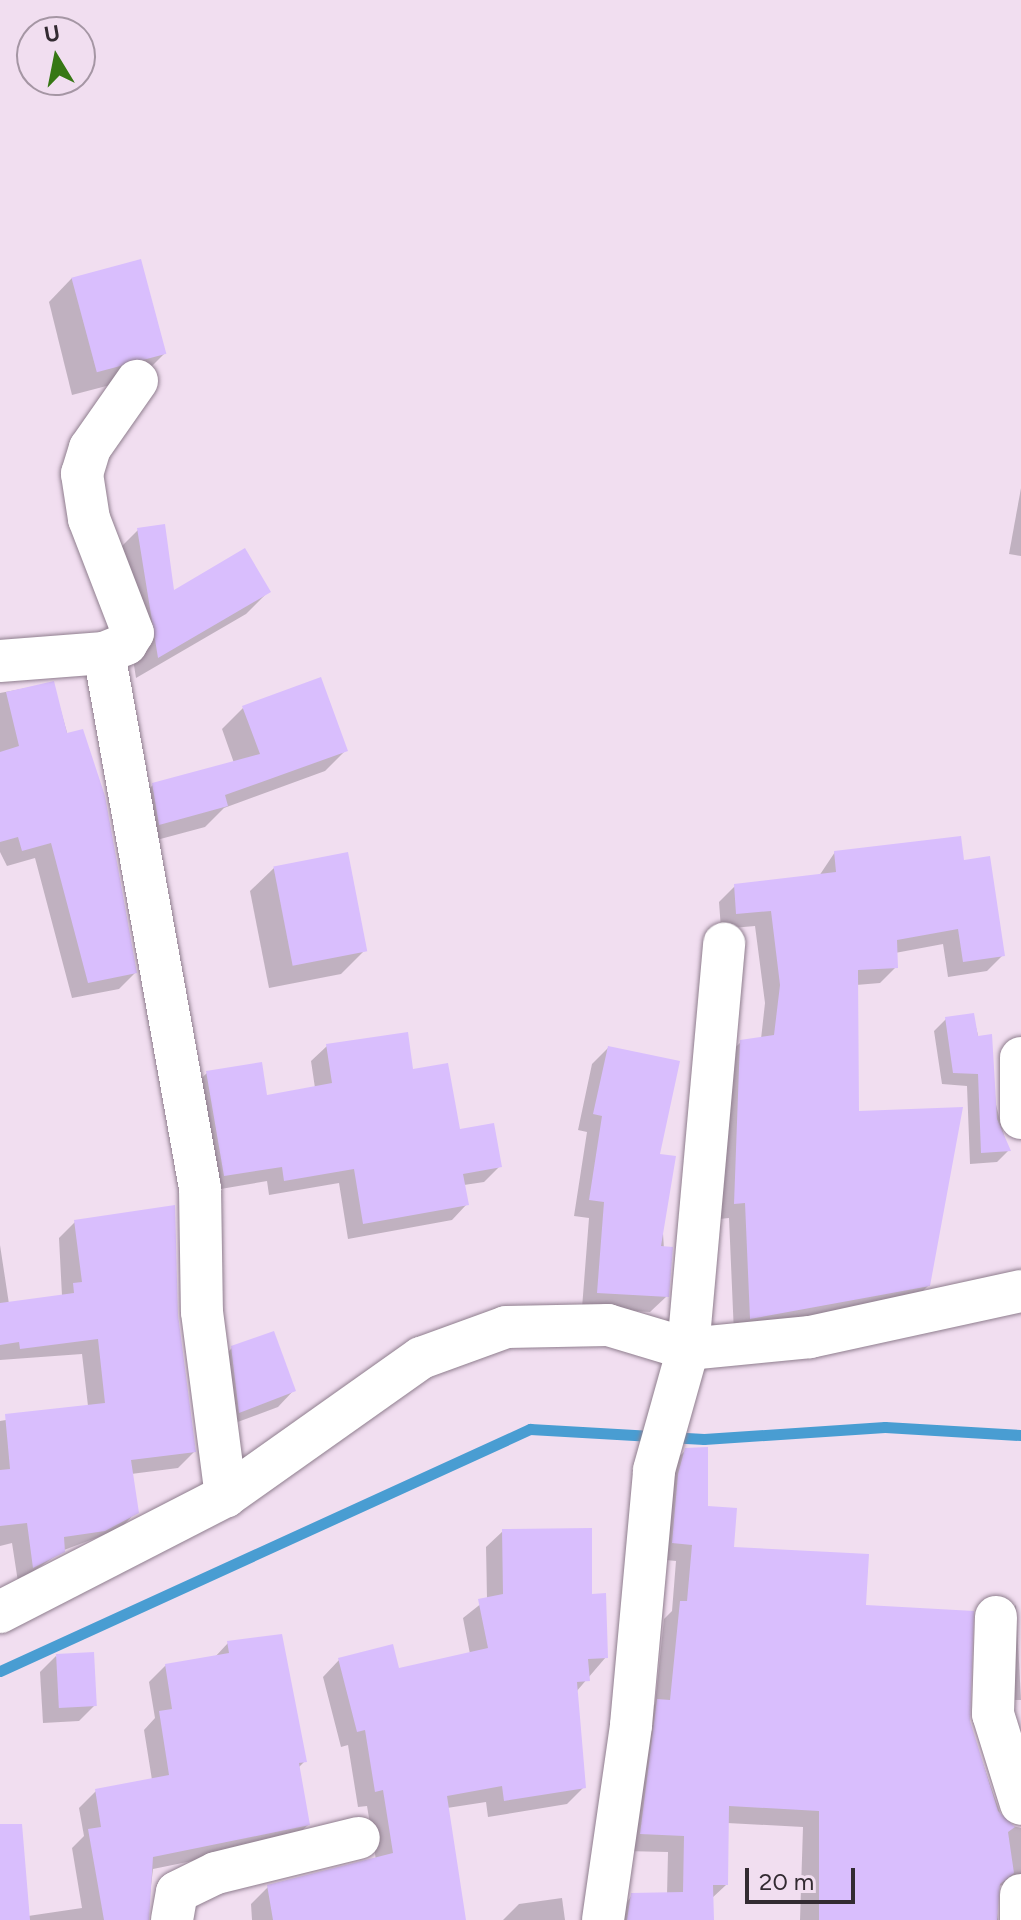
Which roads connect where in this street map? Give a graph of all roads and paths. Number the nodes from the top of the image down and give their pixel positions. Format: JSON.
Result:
{"nodes":[{"id":1,"x":137,"y":381,"type":"dead end"},
{"id":2,"x":104,"y":653,"type":"junction"},
{"id":3,"x":0,"y":661,"type":"edge"},
{"id":4,"x":724,"y":944,"type":"dead end"},
{"id":5,"x":1021,"y":1058,"type":"edge"},
{"id":6,"x":1021,"y":1118,"type":"edge"},
{"id":7,"x":1021,"y":1291,"type":"edge"},
{"id":8,"x":688,"y":1349,"type":"junction"},
{"id":9,"x":226,"y":1496,"type":"junction"},
{"id":10,"x":0,"y":1612,"type":"edge"},
{"id":11,"x":996,"y":1617,"type":"dead end"},
{"id":12,"x":1021,"y":1804,"type":"edge"},
{"id":13,"x":359,"y":1838,"type":"dead end"},
{"id":14,"x":1021,"y":1895,"type":"edge"},
{"id":15,"x":172,"y":1920,"type":"edge"},
{"id":16,"x":603,"y":1920,"type":"edge"},
{"id":17,"x":1021,"y":1920,"type":"edge"}],
"edges":[{"from":1,"to":2,"type":"street"},
{"from":2,"to":3,"type":"street"},
{"from":2,"to":9,"type":"street"},
{"from":4,"to":8,"type":"street"},
{"from":5,"to":6,"type":"street"},
{"from":7,"to":8,"type":"street"},
{"from":8,"to":9,"type":"street"},
{"from":8,"to":16,"type":"street"},
{"from":9,"to":10,"type":"street"},
{"from":11,"to":12,"type":"street"},
{"from":13,"to":15,"type":"street"},
{"from":14,"to":17,"type":"street"}]}
